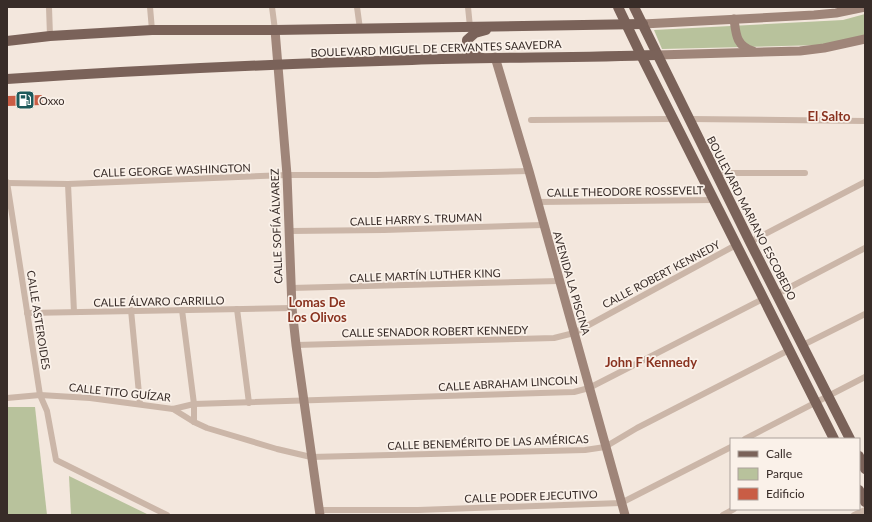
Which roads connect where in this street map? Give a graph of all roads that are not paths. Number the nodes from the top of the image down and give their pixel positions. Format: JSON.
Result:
{"nodes":[{"id":1,"x":49,"y":7,"type":"edge"},
{"id":2,"x":150,"y":7,"type":"edge"},
{"id":3,"x":272,"y":7,"type":"edge"},
{"id":4,"x":357,"y":7,"type":"edge"},
{"id":5,"x":468,"y":7,"type":"edge"},
{"id":6,"x":618,"y":7,"type":"edge"},
{"id":7,"x":634,"y":7,"type":"edge"},
{"id":8,"x":865,"y":7,"type":"edge"},
{"id":9,"x":734,"y":19,"type":"junction"},
{"id":10,"x":626,"y":24,"type":"junction"},
{"id":11,"x":643,"y":24,"type":"junction"},
{"id":12,"x":498,"y":26,"type":"junction"},
{"id":13,"x":470,"y":27,"type":"junction"},
{"id":14,"x":360,"y":29,"type":"junction"},
{"id":15,"x":152,"y":30,"type":"junction"},
{"id":16,"x":275,"y":30,"type":"junction"},
{"id":17,"x":50,"y":36,"type":"junction"},
{"id":18,"x":865,"y":39,"type":"edge"},
{"id":19,"x":7,"y":41,"type":"edge"},
{"id":20,"x":759,"y":52,"type":"junction"},
{"id":21,"x":641,"y":55,"type":"junction"},
{"id":22,"x":657,"y":55,"type":"junction"},
{"id":23,"x":496,"y":57,"type":"junction"},
{"id":24,"x":482,"y":58,"type":"junction"},
{"id":25,"x":278,"y":64,"type":"junction"},
{"id":26,"x":7,"y":79,"type":"edge"},
{"id":27,"x":674,"y":119,"type":"junction"},
{"id":28,"x":689,"y":119,"type":"junction"},
{"id":29,"x":530,"y":120,"type":"dead end"},
{"id":30,"x":865,"y":121,"type":"edge"},
{"id":31,"x":529,"y":170,"type":"junction"},
{"id":32,"x":716,"y":173,"type":"junction"},
{"id":33,"x":805,"y":173,"type":"dead end"},
{"id":34,"x":287,"y":175,"type":"junction"},
{"id":35,"x":865,"y":182,"type":"edge"},
{"id":36,"x":7,"y":183,"type":"edge"},
{"id":37,"x":68,"y":184,"type":"junction"},
{"id":38,"x":714,"y":200,"type":"junction"},
{"id":39,"x":538,"y":202,"type":"junction"},
{"id":40,"x":544,"y":225,"type":"junction"},
{"id":41,"x":290,"y":231,"type":"junction"},
{"id":42,"x":750,"y":242,"type":"junction"},
{"id":43,"x":736,"y":245,"type":"junction"},
{"id":44,"x":865,"y":248,"type":"edge"},
{"id":45,"x":559,"y":281,"type":"junction"},
{"id":46,"x":291,"y":288,"type":"junction"},
{"id":47,"x":777,"y":294,"type":"junction"},
{"id":48,"x":764,"y":299,"type":"junction"},
{"id":49,"x":292,"y":308,"type":"junction"},
{"id":50,"x":237,"y":309,"type":"junction"},
{"id":51,"x":131,"y":310,"type":"junction"},
{"id":52,"x":182,"y":310,"type":"junction"},
{"id":53,"x":74,"y":312,"type":"junction"},
{"id":54,"x":27,"y":313,"type":"junction"},
{"id":55,"x":865,"y":314,"type":"edge"},
{"id":56,"x":574,"y":333,"type":"junction"},
{"id":57,"x":296,"y":345,"type":"junction"},
{"id":58,"x":803,"y":345,"type":"junction"},
{"id":59,"x":789,"y":350,"type":"junction"},
{"id":60,"x":865,"y":377,"type":"edge"},
{"id":61,"x":589,"y":388,"type":"junction"},
{"id":62,"x":40,"y":395,"type":"junction"},
{"id":63,"x":829,"y":396,"type":"junction"},
{"id":64,"x":7,"y":398,"type":"edge"},
{"id":65,"x":303,"y":400,"type":"junction"},
{"id":66,"x":249,"y":403,"type":"junction"},
{"id":67,"x":816,"y":403,"type":"junction"},
{"id":68,"x":140,"y":404,"type":"junction"},
{"id":69,"x":194,"y":404,"type":"junction"},
{"id":70,"x":173,"y":409,"type":"junction"},
{"id":71,"x":194,"y":422,"type":"junction"},
{"id":72,"x":748,"y":438,"type":"edge"},
{"id":73,"x":834,"y":438,"type":"edge"},
{"id":74,"x":850,"y":438,"type":"edge"},
{"id":75,"x":605,"y":447,"type":"junction"},
{"id":76,"x":730,"y":447,"type":"edge"},
{"id":77,"x":311,"y":457,"type":"junction"},
{"id":78,"x":860,"y":458,"type":"edge"},
{"id":79,"x":865,"y":469,"type":"edge"},
{"id":80,"x":860,"y":492,"type":"edge"},
{"id":81,"x":865,"y":502,"type":"edge"},
{"id":82,"x":621,"y":503,"type":"junction"},
{"id":83,"x":732,"y":510,"type":"edge"},
{"id":84,"x":865,"y":510,"type":"edge"},
{"id":85,"x":320,"y":513,"type":"edge"},
{"id":86,"x":167,"y":515,"type":"edge"},
{"id":87,"x":625,"y":515,"type":"edge"},
{"id":88,"x":723,"y":515,"type":"edge"},
{"id":89,"x":854,"y":515,"type":"edge"}],
"edges":[{"from":1,"to":17,"type":"street"},
{"from":2,"to":15,"type":"street"},
{"from":3,"to":16,"type":"street"},
{"from":4,"to":14,"type":"street"},
{"from":5,"to":13,"type":"street"},
{"from":6,"to":10,"type":"main road"},
{"from":7,"to":11,"type":"main road","name":"BOULEVARD MARIANO ESCOBEDO"},
{"from":8,"to":9,"type":"street","name":"BOULEVARD MIGUEL DE CERVANTES SAAVEDRA"},
{"from":9,"to":11,"type":"street","name":"BOULEVARD MIGUEL DE CERVANTES SAAVEDRA"},
{"from":9,"to":20,"type":"street"},
{"from":10,"to":11,"type":"main road","name":"BOULEVARD MIGUEL DE CERVANTES SAAVEDRA"},
{"from":10,"to":12,"type":"main road","name":"BOULEVARD MIGUEL DE CERVANTES SAAVEDRA"},
{"from":10,"to":21,"type":"main road"},
{"from":11,"to":22,"type":"main road","name":"BOULEVARD MARIANO ESCOBEDO"},
{"from":12,"to":13,"type":"main road","name":"BOULEVARD MIGUEL DE CERVANTES SAAVEDRA"},
{"from":12,"to":24,"type":"main road"},
{"from":13,"to":14,"type":"main road","name":"BOULEVARD MIGUEL DE CERVANTES SAAVEDRA"},
{"from":14,"to":16,"type":"main road","name":"BOULEVARD MIGUEL DE CERVANTES SAAVEDRA"},
{"from":15,"to":16,"type":"main road","name":"BOULEVARD MIGUEL DE CERVANTES SAAVEDRA"},
{"from":15,"to":17,"type":"main road","name":"BOULEVARD MIGUEL DE CERVANTES SAAVEDRA"},
{"from":16,"to":25,"type":"street","name":"CALLE SOFÍA ÁLVAREZ"},
{"from":17,"to":19,"type":"main road","name":"BOULEVARD MIGUEL DE CERVANTES SAAVEDRA"},
{"from":18,"to":20,"type":"street","name":"BOULEVARD MIGUEL DE CERVANTES SAAVEDRA"},
{"from":20,"to":22,"type":"street","name":"BOULEVARD MIGUEL DE CERVANTES SAAVEDRA"},
{"from":21,"to":22,"type":"main road","name":"BOULEVARD MIGUEL DE CERVANTES SAAVEDRA"},
{"from":21,"to":23,"type":"main road","name":"BOULEVARD MIGUEL DE CERVANTES SAAVEDRA"},
{"from":21,"to":27,"type":"main road"},
{"from":22,"to":28,"type":"main road","name":"BOULEVARD MARIANO ESCOBEDO"},
{"from":23,"to":24,"type":"main road","name":"BOULEVARD MIGUEL DE CERVANTES SAAVEDRA"},
{"from":23,"to":31,"type":"street","name":"AVENIDA LA PISCINA"},
{"from":24,"to":25,"type":"main road","name":"BOULEVARD MIGUEL DE CERVANTES SAAVEDRA"},
{"from":25,"to":26,"type":"main road","name":"BOULEVARD MIGUEL DE CERVANTES SAAVEDRA"},
{"from":25,"to":34,"type":"street","name":"CALLE SOFÍA ÁLVAREZ"},
{"from":27,"to":29,"type":"street"},
{"from":27,"to":38,"type":"main road"},
{"from":28,"to":30,"type":"street"},
{"from":28,"to":32,"type":"main road","name":"BOULEVARD MARIANO ESCOBEDO"},
{"from":31,"to":34,"type":"street","name":"CALLE GEORGE WASHINGTON"},
{"from":31,"to":39,"type":"street","name":"AVENIDA LA PISCINA"},
{"from":32,"to":33,"type":"street"},
{"from":32,"to":42,"type":"main road","name":"BOULEVARD MARIANO ESCOBEDO"},
{"from":34,"to":37,"type":"street","name":"CALLE GEORGE WASHINGTON"},
{"from":34,"to":41,"type":"street","name":"CALLE SOFÍA ÁLVAREZ"},
{"from":35,"to":42,"type":"street"},
{"from":36,"to":37,"type":"street","name":"CALLE GEORGE WASHINGTON"},
{"from":36,"to":54,"type":"street","name":"CALLE ASTEROIDES"},
{"from":37,"to":53,"type":"street"},
{"from":38,"to":39,"type":"street","name":"CALLE THEODORE ROSSEVELT"},
{"from":38,"to":43,"type":"main road"},
{"from":39,"to":40,"type":"street","name":"AVENIDA LA PISCINA"},
{"from":40,"to":41,"type":"street","name":"CALLE HARRY S. TRUMAN"},
{"from":40,"to":45,"type":"street","name":"AVENIDA LA PISCINA"},
{"from":41,"to":46,"type":"street","name":"CALLE SOFÍA ÁLVAREZ"},
{"from":42,"to":47,"type":"main road","name":"BOULEVARD MARIANO ESCOBEDO"},
{"from":43,"to":48,"type":"main road"},
{"from":43,"to":56,"type":"street","name":"CALLE ROBERT KENNEDY"},
{"from":44,"to":47,"type":"street"},
{"from":45,"to":46,"type":"street","name":"CALLE MARTÍN LUTHER KING"},
{"from":45,"to":56,"type":"street","name":"AVENIDA LA PISCINA"},
{"from":46,"to":49,"type":"street","name":"CALLE SOFÍA ÁLVAREZ"},
{"from":47,"to":58,"type":"main road","name":"BOULEVARD MARIANO ESCOBEDO"},
{"from":48,"to":59,"type":"main road"},
{"from":48,"to":61,"type":"street","name":"CALLE ABRAHAM LINCOLN"},
{"from":49,"to":50,"type":"street","name":"CALLE ÁLVARO CARRILLO"},
{"from":49,"to":57,"type":"street","name":"CALLE SOFÍA ÁLVAREZ"},
{"from":50,"to":52,"type":"street","name":"CALLE ÁLVARO CARRILLO"},
{"from":50,"to":66,"type":"street"},
{"from":51,"to":52,"type":"street","name":"CALLE ÁLVARO CARRILLO"},
{"from":51,"to":53,"type":"street","name":"CALLE ÁLVARO CARRILLO"},
{"from":51,"to":68,"type":"street"},
{"from":52,"to":69,"type":"street"},
{"from":53,"to":54,"type":"street","name":"CALLE ÁLVARO CARRILLO"},
{"from":54,"to":62,"type":"street","name":"CALLE ASTEROIDES"},
{"from":55,"to":58,"type":"street"},
{"from":56,"to":57,"type":"street","name":"CALLE SENADOR ROBERT KENNEDY"},
{"from":56,"to":61,"type":"street","name":"AVENIDA LA PISCINA"},
{"from":57,"to":65,"type":"street","name":"CALLE SOFÍA ÁLVAREZ"},
{"from":58,"to":63,"type":"main road","name":"BOULEVARD MARIANO ESCOBEDO"},
{"from":59,"to":67,"type":"main road"},
{"from":59,"to":75,"type":"street","name":"CALLE BENEMÉRITO DE LAS AMÉRICAS"},
{"from":60,"to":63,"type":"street"},
{"from":61,"to":65,"type":"street","name":"CALLE ABRAHAM LINCOLN"},
{"from":61,"to":75,"type":"street","name":"AVENIDA LA PISCINA"},
{"from":62,"to":64,"type":"street","name":"CALLE TITO GUÍZAR"},
{"from":62,"to":68,"type":"street","name":"CALLE TITO GUÍZAR"},
{"from":62,"to":86,"type":"street","name":"CALLE ASTEROIDES"},
{"from":63,"to":67,"type":"street"},
{"from":63,"to":74,"type":"main road","name":"BOULEVARD MARIANO ESCOBEDO"},
{"from":65,"to":66,"type":"street","name":"CALLE TITO GUÍZAR"},
{"from":65,"to":77,"type":"street","name":"CALLE SOFÍA ÁLVAREZ"},
{"from":66,"to":69,"type":"street","name":"CALLE TITO GUÍZAR"},
{"from":67,"to":72,"type":"street"},
{"from":67,"to":73,"type":"main road"},
{"from":68,"to":70,"type":"street","name":"CALLE TITO GUÍZAR"},
{"from":69,"to":70,"type":"street","name":"CALLE TITO GUÍZAR"},
{"from":69,"to":71,"type":"street"},
{"from":70,"to":71,"type":"street","name":"CALLE BENEMÉRITO DE LAS AMÉRICAS"},
{"from":71,"to":77,"type":"street","name":"CALLE BENEMÉRITO DE LAS AMÉRICAS"},
{"from":75,"to":77,"type":"street","name":"CALLE BENEMÉRITO DE LAS AMÉRICAS"},
{"from":75,"to":82,"type":"street","name":"AVENIDA LA PISCINA"},
{"from":76,"to":82,"type":"street","name":"CALLE PODER EJECUTIVO"},
{"from":77,"to":85,"type":"street","name":"CALLE SOFÍA ÁLVAREZ"},
{"from":78,"to":79,"type":"main road"},
{"from":80,"to":81,"type":"main road"},
{"from":82,"to":85,"type":"street","name":"CALLE PODER EJECUTIVO"},
{"from":82,"to":87,"type":"street","name":"AVENIDA LA PISCINA"},
{"from":83,"to":88,"type":"street"},
{"from":84,"to":89,"type":"street"}]}
